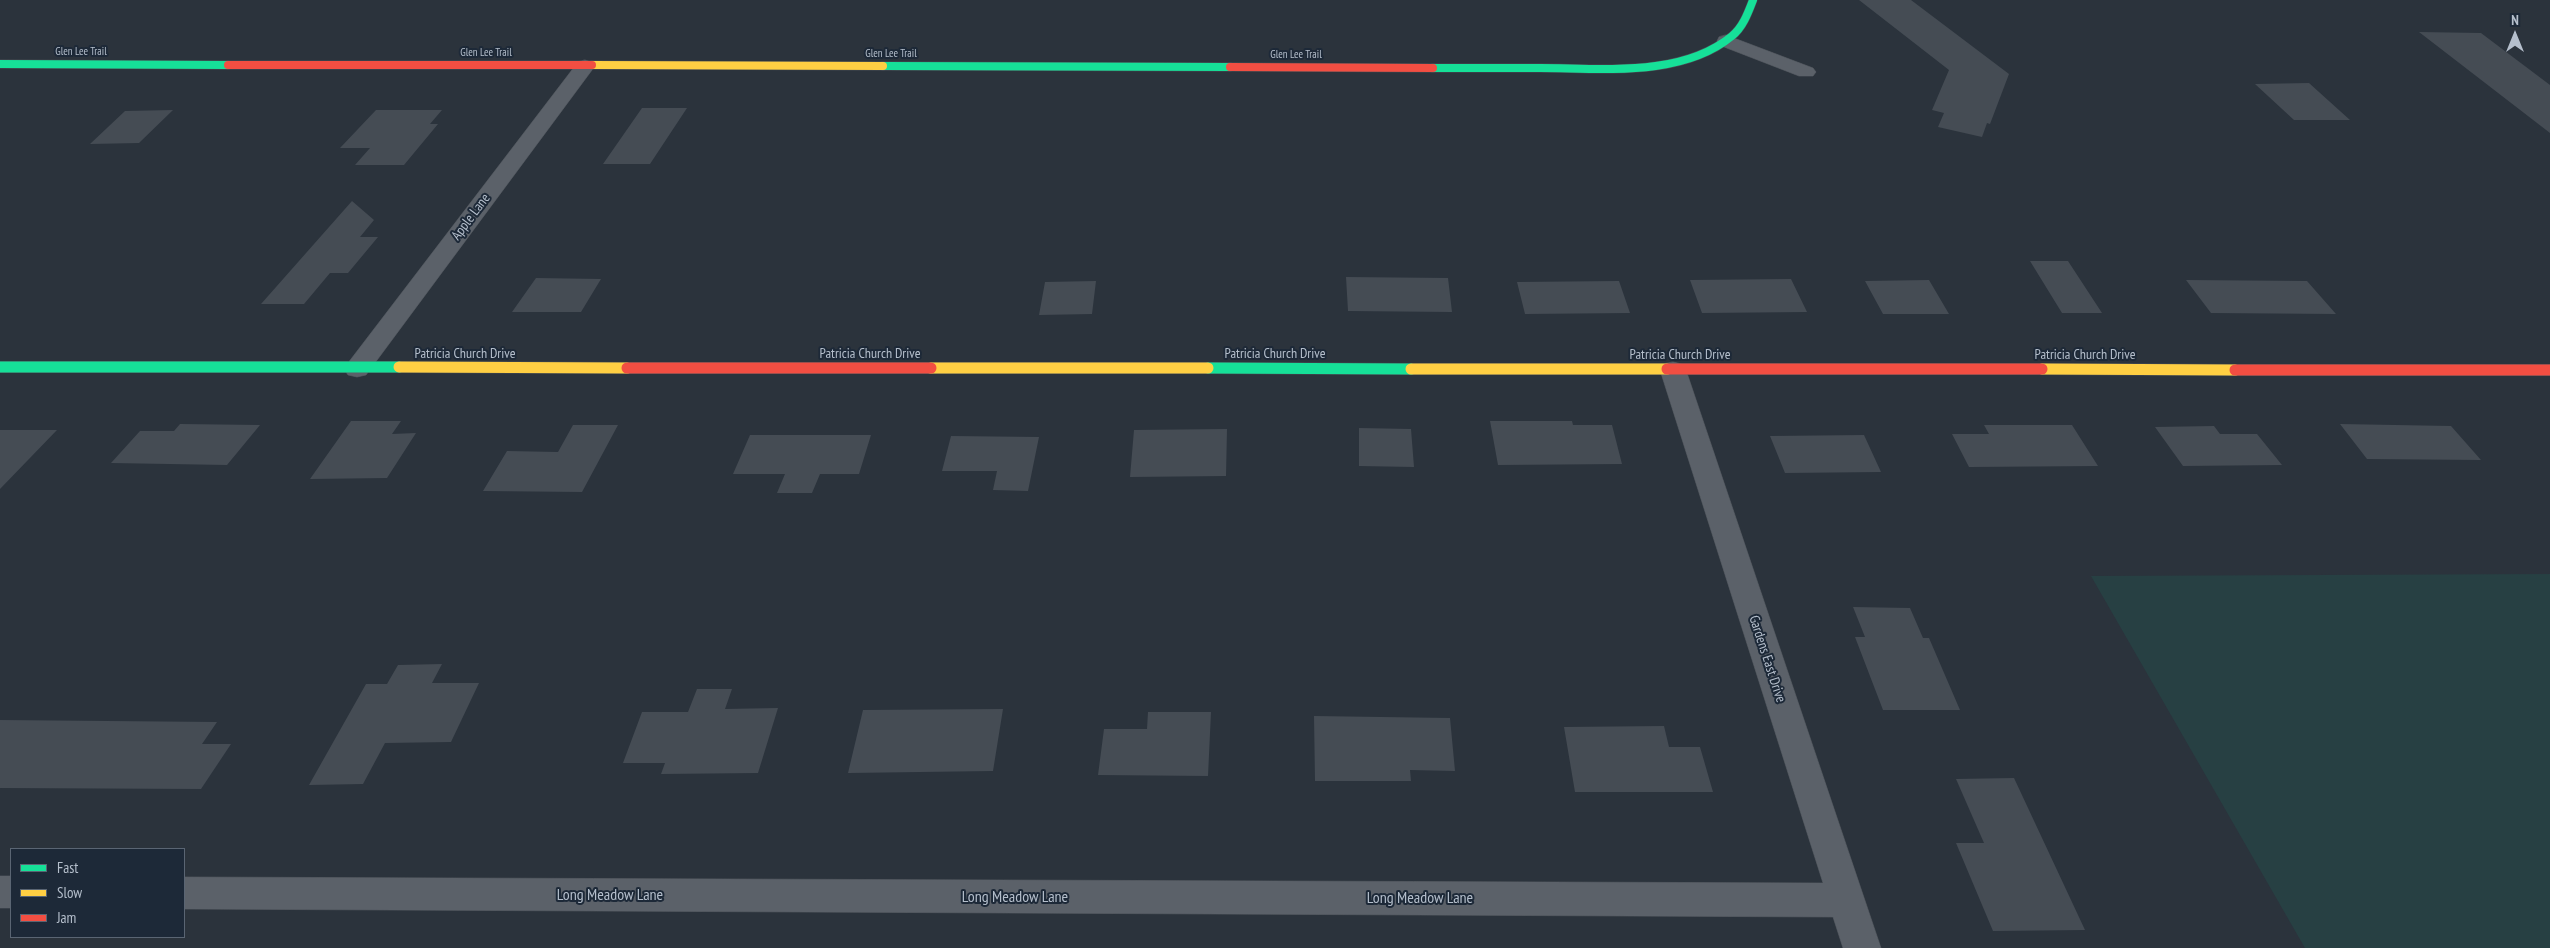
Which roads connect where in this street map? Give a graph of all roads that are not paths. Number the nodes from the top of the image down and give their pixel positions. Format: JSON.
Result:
{"nodes":[{"id":1,"x":1753,"y":0,"type":"edge"},
{"id":2,"x":1726,"y":41,"type":"junction"},
{"id":3,"x":0,"y":64,"type":"edge"},
{"id":4,"x":585,"y":66,"type":"junction"},
{"id":5,"x":1806,"y":72,"type":"dead end"},
{"id":6,"x":0,"y":367,"type":"edge"},
{"id":7,"x":357,"y":369,"type":"junction"},
{"id":8,"x":1673,"y":370,"type":"junction"},
{"id":9,"x":2550,"y":370,"type":"edge"},
{"id":10,"x":185,"y":893,"type":"edge"},
{"id":11,"x":1846,"y":900,"type":"junction"},
{"id":12,"x":1862,"y":948,"type":"edge"}],
"edges":[{"from":1,"to":2,"type":"street","name":"Glen Lee Trail"},
{"from":2,"to":4,"type":"street","name":"Glen Lee Trail"},
{"from":2,"to":5,"type":"street"},
{"from":3,"to":4,"type":"street","name":"Glen Lee Trail"},
{"from":4,"to":7,"type":"street","name":"Apple Lane"},
{"from":6,"to":7,"type":"street","name":"Patricia Church Drive"},
{"from":7,"to":8,"type":"street","name":"Patricia Church Drive"},
{"from":8,"to":9,"type":"street","name":"Patricia Church Drive"},
{"from":8,"to":11,"type":"street","name":"Gardens East Drive"},
{"from":10,"to":11,"type":"street","name":"Long Meadow Lane"},
{"from":11,"to":12,"type":"street","name":"Gardens East Drive"}]}
